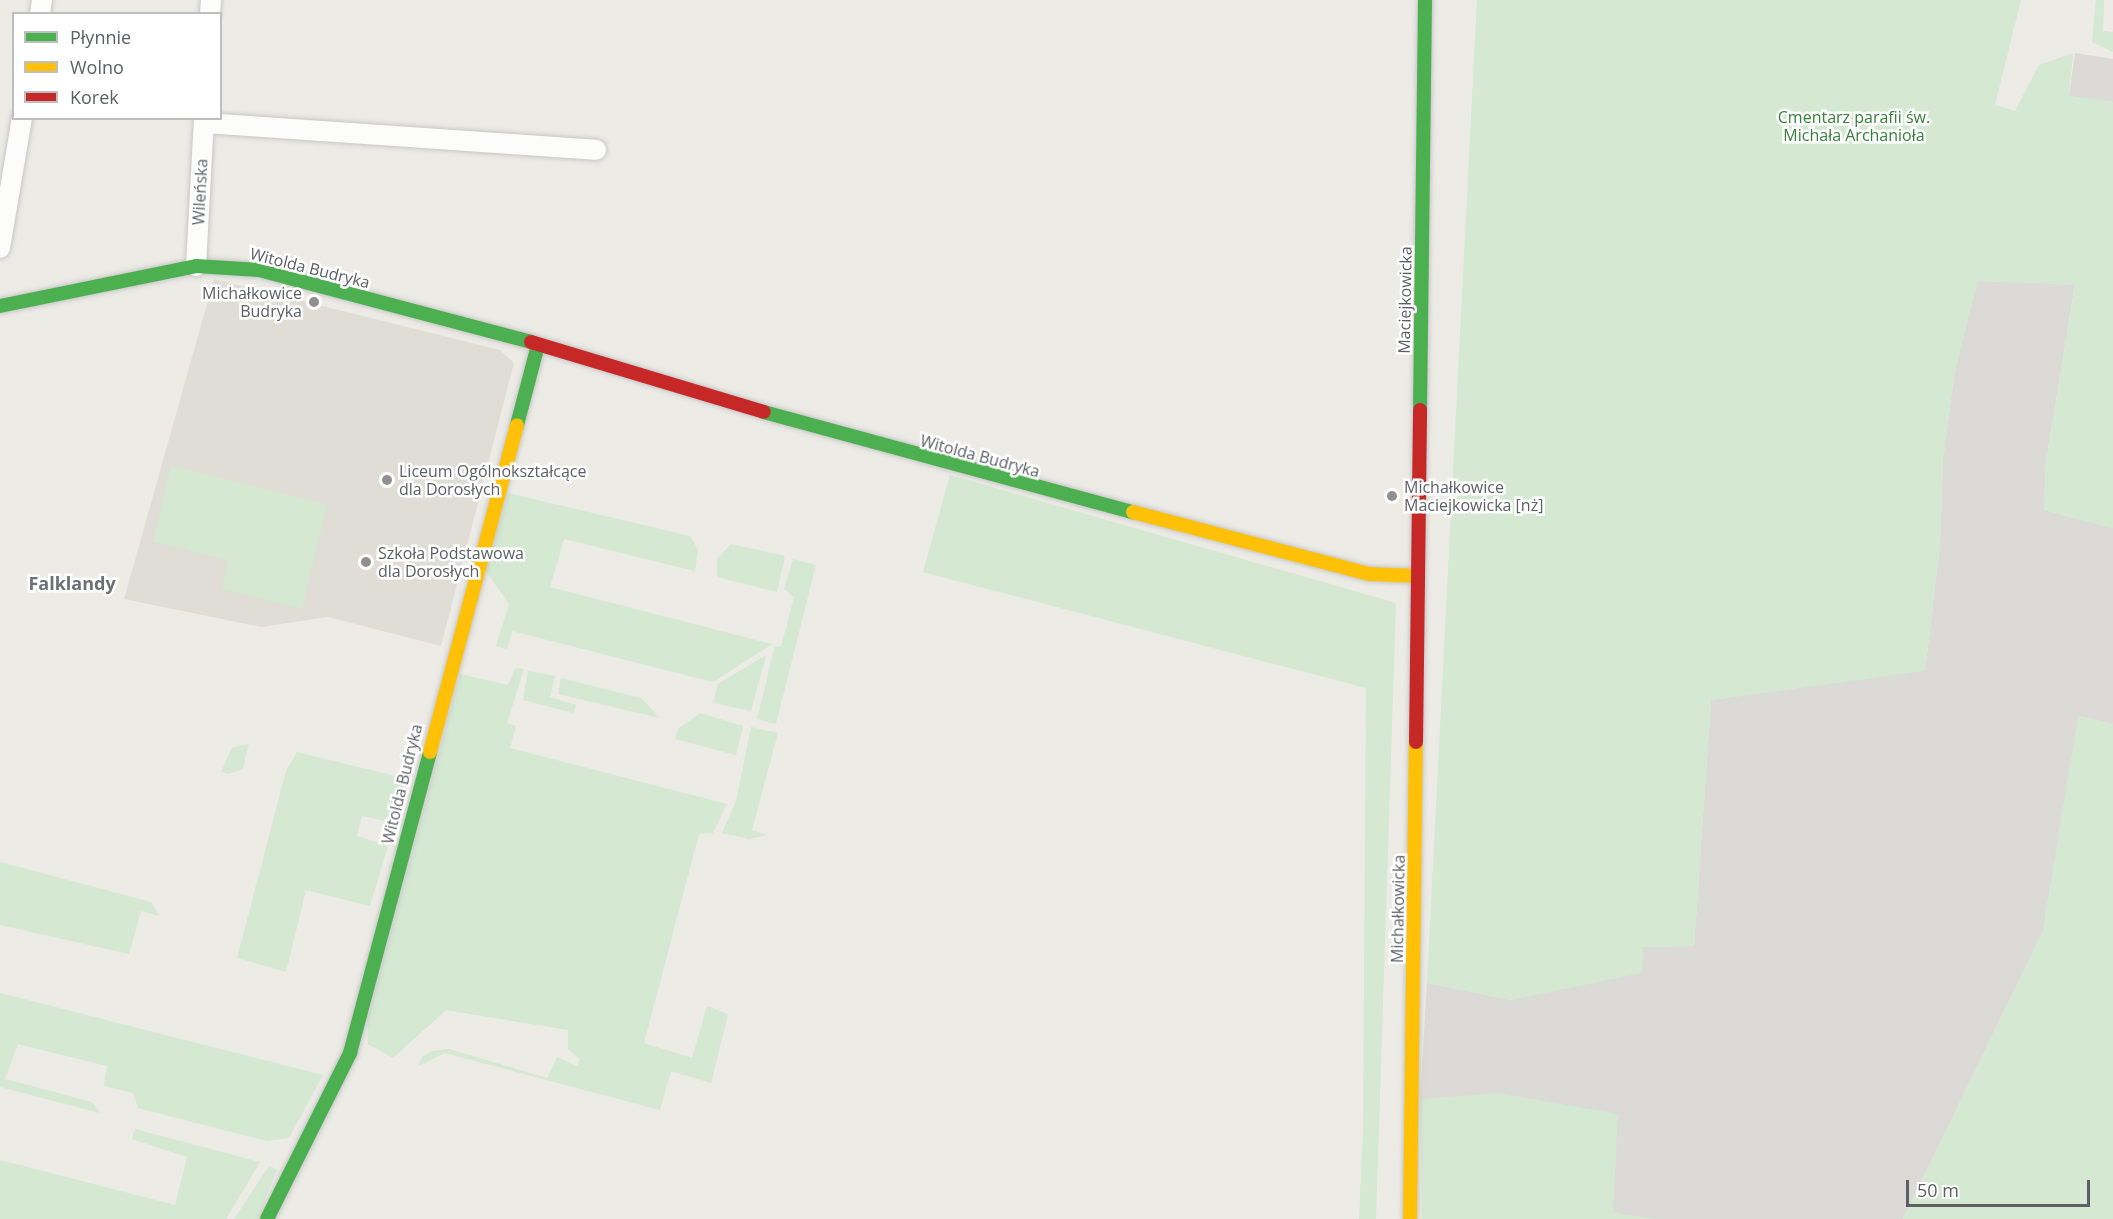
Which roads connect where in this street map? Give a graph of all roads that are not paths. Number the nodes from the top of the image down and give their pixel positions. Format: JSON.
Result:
{"nodes":[{"id":1,"x":1425,"y":0,"type":"edge"},
{"id":2,"x":21,"y":120,"type":"edge"},
{"id":3,"x":204,"y":121,"type":"edge"},
{"id":4,"x":8,"y":148,"type":"edge"},
{"id":5,"x":596,"y":150,"type":"dead end"},
{"id":6,"x":0,"y":248,"type":"edge"},
{"id":7,"x":196,"y":266,"type":"junction"},
{"id":8,"x":0,"y":306,"type":"edge"},
{"id":9,"x":538,"y":345,"type":"junction"},
{"id":10,"x":1418,"y":576,"type":"junction"},
{"id":11,"x":1418,"y":600,"type":"joint"},
{"id":12,"x":267,"y":1219,"type":"edge"},
{"id":13,"x":1410,"y":1219,"type":"edge"}],
"edges":[{"from":1,"to":10,"type":"street","name":"Maciejkowicka"},
{"from":2,"to":4,"type":"street"},
{"from":3,"to":5,"type":"street"},
{"from":3,"to":7,"type":"street","name":"Wileńska"},
{"from":4,"to":6,"type":"street"},
{"from":7,"to":8,"type":"street","name":"Witolda Budryka"},
{"from":7,"to":9,"type":"street","name":"Witolda Budryka"},
{"from":9,"to":10,"type":"street","name":"Witolda Budryka"},
{"from":9,"to":12,"type":"street","name":"Witolda Budryka"},
{"from":10,"to":11,"type":"street","name":"Maciejkowicka"},
{"from":11,"to":13,"type":"street","name":"Michałkowicka"}]}
